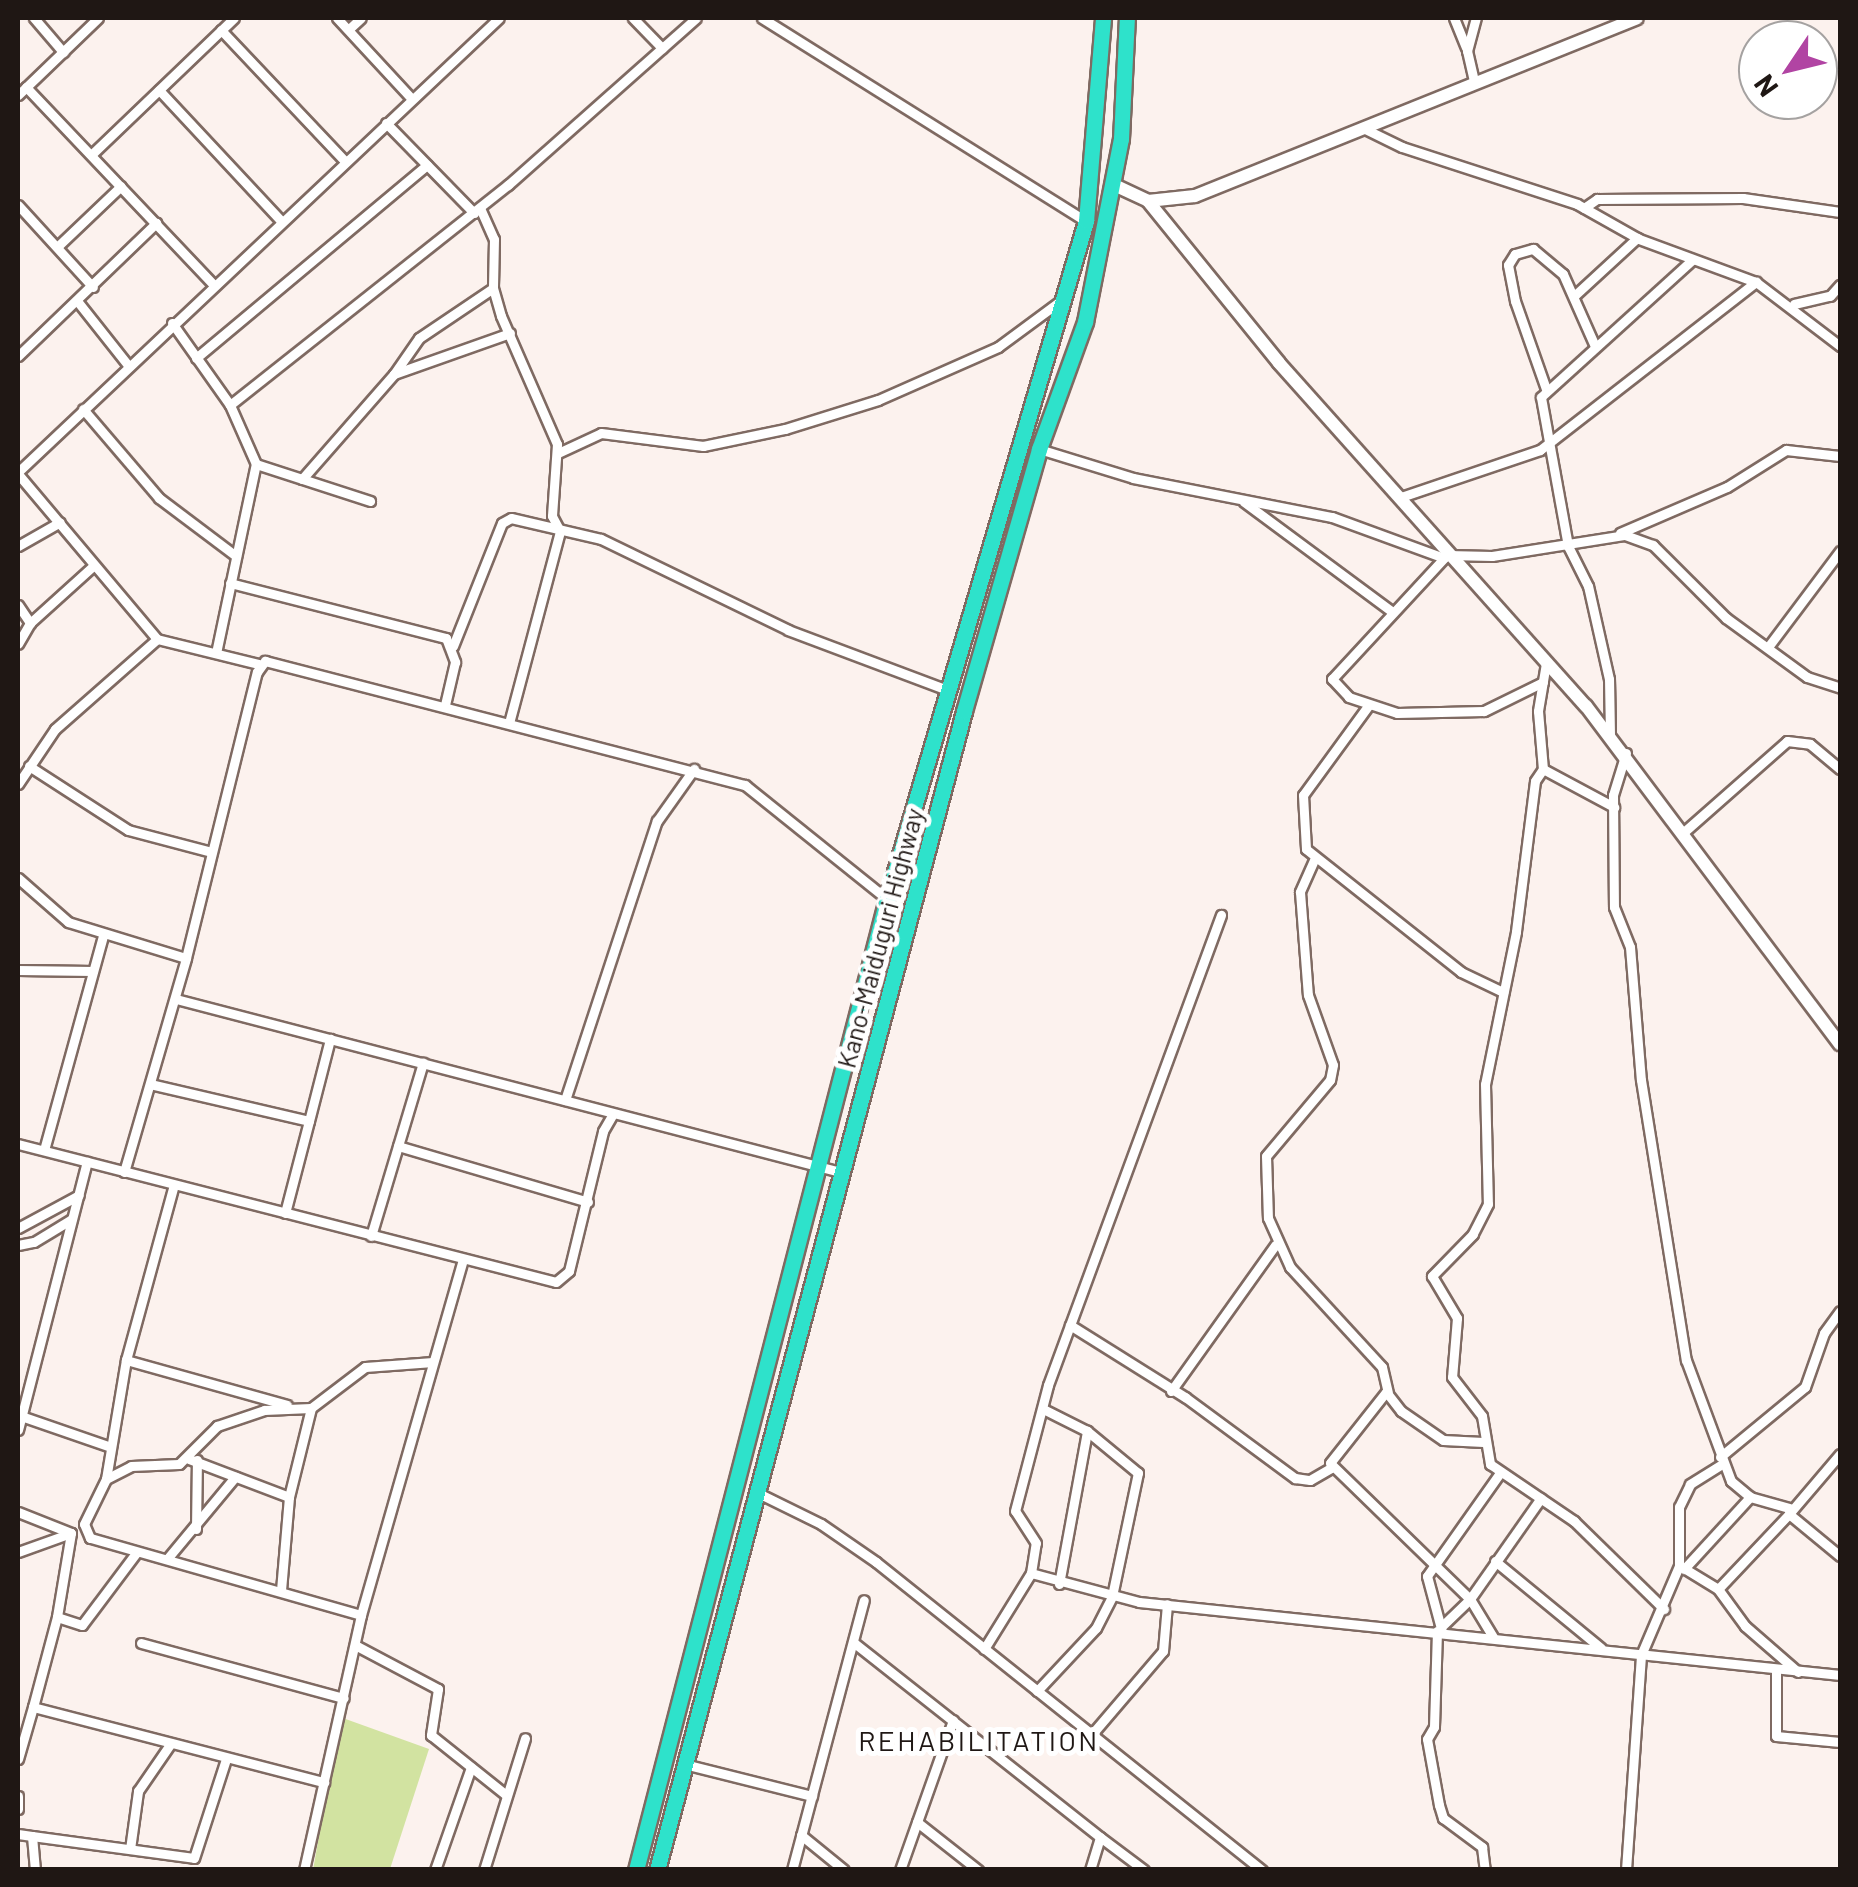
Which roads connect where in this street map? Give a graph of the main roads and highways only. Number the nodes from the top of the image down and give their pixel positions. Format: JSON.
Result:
{"nodes":[{"id":1,"x":1103,"y":18,"type":"edge"},
{"id":2,"x":1127,"y":18,"type":"edge"},
{"id":3,"x":636,"y":1870,"type":"edge"},
{"id":4,"x":657,"y":1870,"type":"edge"}],
"edges":[{"from":1,"to":3,"type":"highway","name":"Kano-Maiduguri Highway"},
{"from":2,"to":4,"type":"highway","name":"Kano-Maiduguri Highway"}]}
